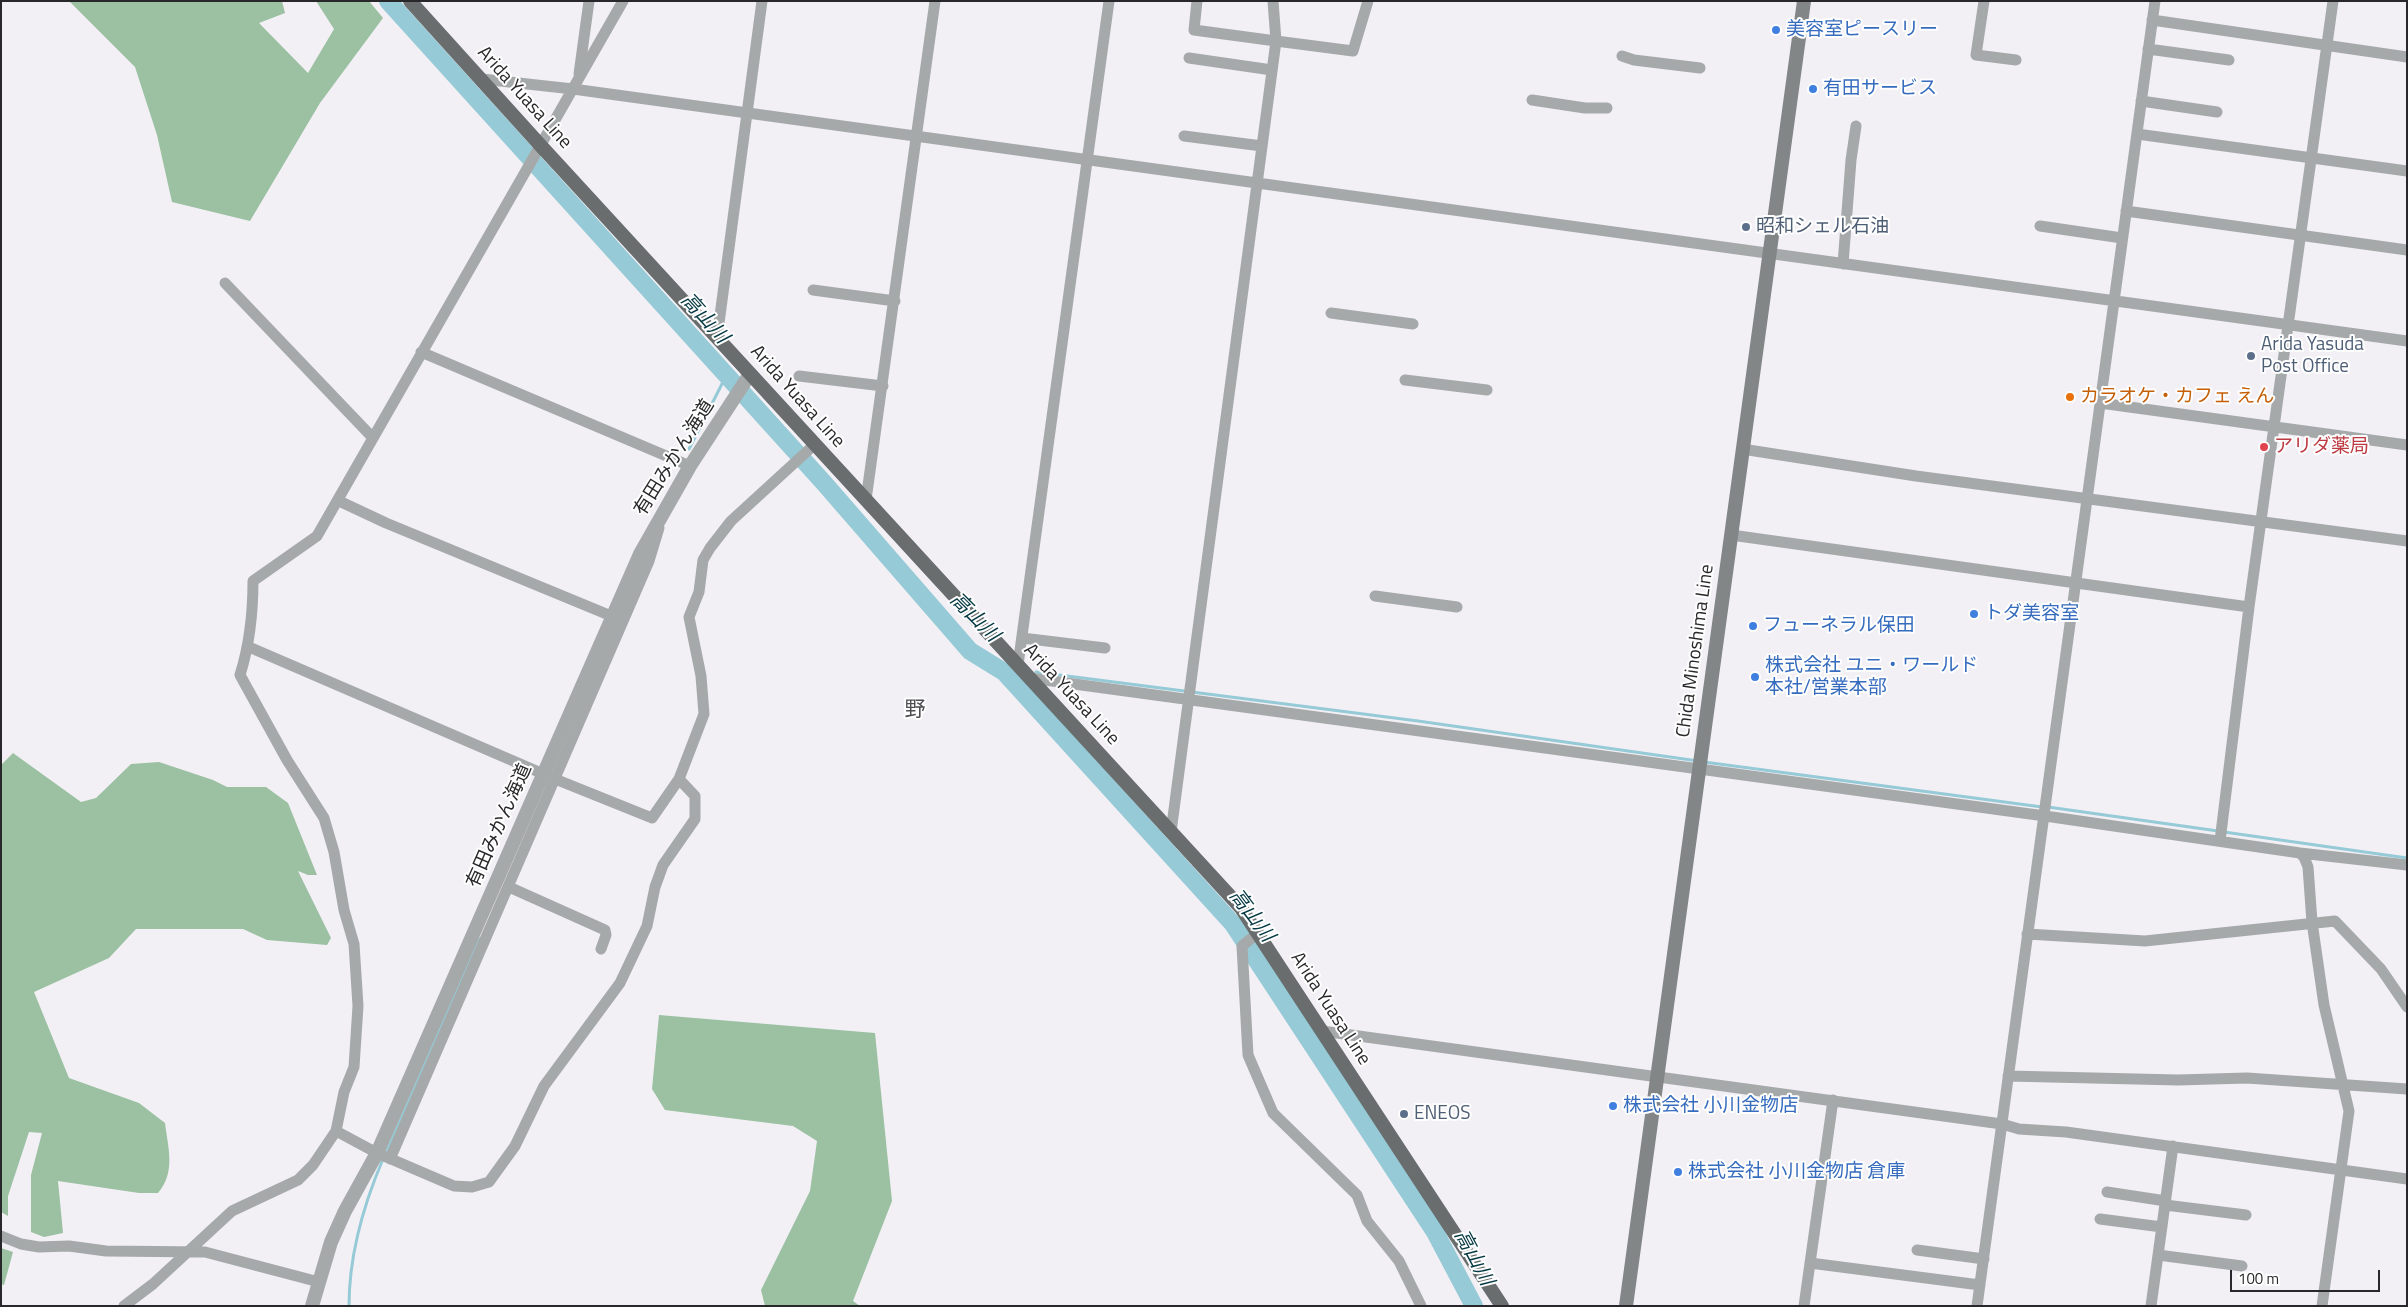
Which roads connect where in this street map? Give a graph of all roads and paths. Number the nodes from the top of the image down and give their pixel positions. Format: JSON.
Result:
{"nodes":[{"id":1,"x":589,"y":1,"type":"edge"},
{"id":2,"x":623,"y":1,"type":"edge"},
{"id":3,"x":762,"y":1,"type":"edge"},
{"id":4,"x":935,"y":1,"type":"edge"},
{"id":5,"x":1108,"y":1,"type":"edge"},
{"id":6,"x":1198,"y":1,"type":"edge"},
{"id":7,"x":1272,"y":1,"type":"edge"},
{"id":8,"x":1368,"y":1,"type":"edge"},
{"id":9,"x":1804,"y":1,"type":"edge"},
{"id":10,"x":1984,"y":1,"type":"edge"},
{"id":11,"x":2155,"y":1,"type":"edge"},
{"id":12,"x":2333,"y":1,"type":"edge"},
{"id":13,"x":411,"y":2,"type":"edge"},
{"id":14,"x":2152,"y":20,"type":"junction"},
{"id":15,"x":1276,"y":41,"type":"junction"},
{"id":16,"x":2327,"y":46,"type":"junction"},
{"id":17,"x":2148,"y":49,"type":"junction"},
{"id":18,"x":1622,"y":56,"type":"dead end"},
{"id":19,"x":2407,"y":56,"type":"edge"},
{"id":20,"x":1189,"y":58,"type":"dead end"},
{"id":21,"x":2016,"y":60,"type":"dead end"},
{"id":22,"x":2229,"y":60,"type":"dead end"},
{"id":23,"x":1700,"y":68,"type":"dead end"},
{"id":24,"x":1272,"y":70,"type":"junction"},
{"id":25,"x":482,"y":79,"type":"junction"},
{"id":26,"x":575,"y":85,"type":"junction"},
{"id":27,"x":1532,"y":100,"type":"dead end"},
{"id":28,"x":2141,"y":102,"type":"junction"},
{"id":29,"x":1607,"y":108,"type":"dead end"},
{"id":30,"x":2217,"y":112,"type":"dead end"},
{"id":31,"x":748,"y":114,"type":"junction"},
{"id":32,"x":1856,"y":126,"type":"dead end"},
{"id":33,"x":2136,"y":134,"type":"junction"},
{"id":34,"x":1184,"y":136,"type":"dead end"},
{"id":35,"x":916,"y":137,"type":"junction"},
{"id":36,"x":1262,"y":146,"type":"junction"},
{"id":37,"x":539,"y":150,"type":"junction"},
{"id":38,"x":2312,"y":157,"type":"junction"},
{"id":39,"x":1087,"y":161,"type":"junction"},
{"id":40,"x":2407,"y":171,"type":"edge"},
{"id":41,"x":1257,"y":184,"type":"junction"},
{"id":42,"x":2126,"y":211,"type":"junction"},
{"id":43,"x":2040,"y":226,"type":"dead end"},
{"id":44,"x":2301,"y":235,"type":"junction"},
{"id":45,"x":2122,"y":238,"type":"junction"},
{"id":46,"x":2407,"y":250,"type":"edge"},
{"id":47,"x":1770,"y":252,"type":"junction"},
{"id":48,"x":1844,"y":264,"type":"junction"},
{"id":49,"x":225,"y":283,"type":"dead end"},
{"id":50,"x":813,"y":290,"type":"dead end"},
{"id":51,"x":895,"y":301,"type":"junction"},
{"id":52,"x":2114,"y":301,"type":"junction"},
{"id":53,"x":1331,"y":313,"type":"dead end"},
{"id":54,"x":1413,"y":324,"type":"dead end"},
{"id":55,"x":2289,"y":325,"type":"junction"},
{"id":56,"x":717,"y":338,"type":"junction"},
{"id":57,"x":2407,"y":341,"type":"edge"},
{"id":58,"x":421,"y":352,"type":"junction"},
{"id":59,"x":799,"y":376,"type":"dead end"},
{"id":60,"x":748,"y":378,"type":"junction"},
{"id":61,"x":1405,"y":380,"type":"dead end"},
{"id":62,"x":883,"y":386,"type":"junction"},
{"id":63,"x":1487,"y":390,"type":"dead end"},
{"id":64,"x":2100,"y":403,"type":"junction"},
{"id":65,"x":2275,"y":426,"type":"junction"},
{"id":66,"x":373,"y":438,"type":"junction"},
{"id":67,"x":814,"y":445,"type":"junction"},
{"id":68,"x":2407,"y":445,"type":"edge"},
{"id":69,"x":1742,"y":449,"type":"junction"},
{"id":70,"x":690,"y":466,"type":"junction"},
{"id":71,"x":2087,"y":498,"type":"junction"},
{"id":72,"x":866,"y":500,"type":"junction"},
{"id":73,"x":339,"y":501,"type":"junction"},
{"id":74,"x":2262,"y":522,"type":"junction"},
{"id":75,"x":1731,"y":535,"type":"junction"},
{"id":76,"x":2407,"y":541,"type":"edge"},
{"id":77,"x":2075,"y":583,"type":"junction"},
{"id":78,"x":1375,"y":596,"type":"dead end"},
{"id":79,"x":1457,"y":607,"type":"dead end"},
{"id":80,"x":2250,"y":607,"type":"junction"},
{"id":81,"x":617,"y":619,"type":"junction"},
{"id":82,"x":1022,"y":638,"type":"junction"},
{"id":83,"x":249,"y":647,"type":"junction"},
{"id":84,"x":1105,"y":648,"type":"dead end"},
{"id":85,"x":1018,"y":665,"type":"junction"},
{"id":86,"x":1030,"y":678,"type":"junction"},
{"id":87,"x":1187,"y":699,"type":"junction"},
{"id":88,"x":1700,"y":762,"type":"junction"},
{"id":89,"x":550,"y":776,"type":"junction"},
{"id":90,"x":679,"y":779,"type":"junction"},
{"id":91,"x":2045,"y":816,"type":"junction"},
{"id":92,"x":1171,"y":832,"type":"junction"},
{"id":93,"x":2220,"y":841,"type":"junction"},
{"id":94,"x":2300,"y":853,"type":"junction"},
{"id":95,"x":2407,"y":865,"type":"edge"},
{"id":96,"x":509,"y":886,"type":"junction"},
{"id":97,"x":2312,"y":922,"type":"junction"},
{"id":98,"x":1258,"y":932,"type":"junction"},
{"id":99,"x":2027,"y":934,"type":"junction"},
{"id":100,"x":601,"y":950,"type":"dead end"},
{"id":101,"x":2407,"y":1007,"type":"edge"},
{"id":102,"x":1322,"y":1031,"type":"junction"},
{"id":103,"x":1656,"y":1076,"type":"junction"},
{"id":104,"x":2008,"y":1076,"type":"junction"},
{"id":105,"x":2343,"y":1084,"type":"junction"},
{"id":106,"x":2407,"y":1089,"type":"edge"},
{"id":107,"x":1833,"y":1100,"type":"junction"},
{"id":108,"x":2002,"y":1124,"type":"junction"},
{"id":109,"x":336,"y":1131,"type":"junction"},
{"id":110,"x":2174,"y":1146,"type":"junction"},
{"id":111,"x":377,"y":1153,"type":"junction"},
{"id":112,"x":390,"y":1159,"type":"junction"},
{"id":113,"x":2341,"y":1171,"type":"junction"},
{"id":114,"x":2407,"y":1179,"type":"edge"},
{"id":115,"x":2107,"y":1192,"type":"dead end"},
{"id":116,"x":2166,"y":1203,"type":"junction"},
{"id":117,"x":2246,"y":1215,"type":"dead end"},
{"id":118,"x":2100,"y":1219,"type":"dead end"},
{"id":119,"x":2162,"y":1227,"type":"junction"},
{"id":120,"x":1,"y":1236,"type":"edge"},
{"id":121,"x":190,"y":1250,"type":"junction"},
{"id":122,"x":1917,"y":1250,"type":"dead end"},
{"id":123,"x":2158,"y":1255,"type":"junction"},
{"id":124,"x":1984,"y":1259,"type":"junction"},
{"id":125,"x":1810,"y":1263,"type":"junction"},
{"id":126,"x":2242,"y":1266,"type":"dead end"},
{"id":127,"x":319,"y":1282,"type":"junction"},
{"id":128,"x":1980,"y":1285,"type":"junction"},
{"id":129,"x":124,"y":1306,"type":"edge"},
{"id":130,"x":312,"y":1306,"type":"edge"},
{"id":131,"x":1421,"y":1306,"type":"edge"},
{"id":132,"x":1502,"y":1306,"type":"edge"},
{"id":133,"x":1626,"y":1306,"type":"edge"},
{"id":134,"x":1804,"y":1306,"type":"edge"},
{"id":135,"x":1977,"y":1306,"type":"edge"},
{"id":136,"x":2152,"y":1306,"type":"edge"},
{"id":137,"x":2322,"y":1306,"type":"edge"}],
"edges":[{"from":1,"to":26,"type":"street"},
{"from":2,"to":26,"type":"street"},
{"from":3,"to":31,"type":"street"},
{"from":4,"to":35,"type":"street"},
{"from":5,"to":39,"type":"street"},
{"from":6,"to":15,"type":"street"},
{"from":7,"to":15,"type":"street"},
{"from":8,"to":15,"type":"street"},
{"from":9,"to":47,"type":"main road","name":"Chida Minoshima Line"},
{"from":10,"to":21,"type":"street"},
{"from":11,"to":14,"type":"street"},
{"from":12,"to":16,"type":"street"},
{"from":13,"to":25,"type":"main road","name":"Arida Yuasa Line"},
{"from":14,"to":16,"type":"street"},
{"from":14,"to":17,"type":"street"},
{"from":15,"to":24,"type":"street"},
{"from":16,"to":19,"type":"street"},
{"from":16,"to":38,"type":"street"},
{"from":17,"to":22,"type":"street"},
{"from":17,"to":28,"type":"street"},
{"from":18,"to":23,"type":"street"},
{"from":20,"to":24,"type":"street"},
{"from":24,"to":36,"type":"street"},
{"from":25,"to":26,"type":"street"},
{"from":25,"to":37,"type":"main road","name":"Arida Yuasa Line"},
{"from":26,"to":31,"type":"street"},
{"from":26,"to":37,"type":"street"},
{"from":27,"to":29,"type":"street"},
{"from":28,"to":30,"type":"street"},
{"from":28,"to":33,"type":"street"},
{"from":31,"to":35,"type":"street"},
{"from":31,"to":56,"type":"street"},
{"from":32,"to":48,"type":"street"},
{"from":33,"to":38,"type":"street"},
{"from":33,"to":42,"type":"street"},
{"from":34,"to":36,"type":"street"},
{"from":35,"to":39,"type":"street"},
{"from":35,"to":51,"type":"street"},
{"from":36,"to":41,"type":"street"},
{"from":37,"to":56,"type":"main road","name":"Arida Yuasa Line"},
{"from":37,"to":58,"type":"street"},
{"from":38,"to":40,"type":"street"},
{"from":38,"to":44,"type":"street"},
{"from":39,"to":41,"type":"street"},
{"from":39,"to":82,"type":"street"},
{"from":41,"to":47,"type":"street"},
{"from":41,"to":87,"type":"street"},
{"from":42,"to":44,"type":"street"},
{"from":42,"to":45,"type":"street"},
{"from":43,"to":45,"type":"street"},
{"from":44,"to":46,"type":"street"},
{"from":44,"to":55,"type":"street"},
{"from":45,"to":52,"type":"street"},
{"from":47,"to":48,"type":"street"},
{"from":47,"to":69,"type":"main road","name":"Chida Minoshima Line"},
{"from":48,"to":52,"type":"street"},
{"from":49,"to":66,"type":"street"},
{"from":50,"to":51,"type":"street"},
{"from":51,"to":62,"type":"street"},
{"from":52,"to":55,"type":"street"},
{"from":52,"to":64,"type":"street"},
{"from":53,"to":54,"type":"street"},
{"from":55,"to":57,"type":"street"},
{"from":55,"to":65,"type":"street"},
{"from":56,"to":60,"type":"main road","name":"Arida Yuasa Line"},
{"from":58,"to":66,"type":"street"},
{"from":58,"to":70,"type":"street"},
{"from":59,"to":62,"type":"street"},
{"from":60,"to":67,"type":"main road","name":"Arida Yuasa Line"},
{"from":60,"to":70,"type":"street","name":"有田みかん海道"},
{"from":61,"to":63,"type":"street"},
{"from":62,"to":72,"type":"street"},
{"from":64,"to":65,"type":"street"},
{"from":64,"to":71,"type":"street"},
{"from":65,"to":68,"type":"street"},
{"from":65,"to":74,"type":"street"},
{"from":66,"to":73,"type":"street"},
{"from":67,"to":72,"type":"main road","name":"Arida Yuasa Line"},
{"from":67,"to":90,"type":"street"},
{"from":69,"to":71,"type":"street"},
{"from":69,"to":75,"type":"main road","name":"Chida Minoshima Line"},
{"from":70,"to":81,"type":"street","name":"有田みかん海道"},
{"from":71,"to":74,"type":"street"},
{"from":71,"to":77,"type":"street"},
{"from":72,"to":85,"type":"main road","name":"Arida Yuasa Line"},
{"from":73,"to":81,"type":"street"},
{"from":73,"to":83,"type":"street"},
{"from":74,"to":76,"type":"street"},
{"from":74,"to":80,"type":"street"},
{"from":75,"to":77,"type":"street"},
{"from":75,"to":88,"type":"main road","name":"Chida Minoshima Line"},
{"from":77,"to":80,"type":"street"},
{"from":77,"to":91,"type":"street"},
{"from":78,"to":79,"type":"street"},
{"from":80,"to":93,"type":"street"},
{"from":81,"to":89,"type":"street","name":"有田みかん海道"},
{"from":82,"to":84,"type":"street"},
{"from":82,"to":85,"type":"street"},
{"from":83,"to":89,"type":"street"},
{"from":83,"to":109,"type":"street"},
{"from":85,"to":86,"type":"main road","name":"Arida Yuasa Line"},
{"from":86,"to":87,"type":"street"},
{"from":86,"to":92,"type":"main road","name":"Arida Yuasa Line"},
{"from":87,"to":88,"type":"street"},
{"from":87,"to":92,"type":"street"},
{"from":88,"to":91,"type":"street"},
{"from":88,"to":103,"type":"main road","name":"Chida Minoshima Line"},
{"from":89,"to":90,"type":"street"},
{"from":89,"to":96,"type":"street"},
{"from":89,"to":111,"type":"street","name":"有田みかん海道"},
{"from":90,"to":112,"type":"street"},
{"from":91,"to":93,"type":"street"},
{"from":91,"to":99,"type":"street"},
{"from":92,"to":98,"type":"main road","name":"Arida Yuasa Line"},
{"from":93,"to":94,"type":"street"},
{"from":94,"to":95,"type":"street"},
{"from":94,"to":97,"type":"street"},
{"from":96,"to":100,"type":"street"},
{"from":96,"to":112,"type":"street"},
{"from":97,"to":99,"type":"street"},
{"from":97,"to":101,"type":"street"},
{"from":97,"to":105,"type":"street"},
{"from":98,"to":102,"type":"main road","name":"Arida Yuasa Line"},
{"from":98,"to":131,"type":"street"},
{"from":99,"to":104,"type":"street"},
{"from":102,"to":103,"type":"street"},
{"from":102,"to":132,"type":"main road","name":"Arida Yuasa Line"},
{"from":103,"to":107,"type":"street"},
{"from":103,"to":133,"type":"main road","name":"Chida Minoshima Line"},
{"from":104,"to":105,"type":"street"},
{"from":104,"to":108,"type":"street"},
{"from":105,"to":106,"type":"street"},
{"from":105,"to":113,"type":"street"},
{"from":107,"to":108,"type":"street"},
{"from":107,"to":125,"type":"street"},
{"from":108,"to":110,"type":"street"},
{"from":108,"to":124,"type":"street"},
{"from":109,"to":111,"type":"street"},
{"from":109,"to":121,"type":"street"},
{"from":110,"to":113,"type":"street"},
{"from":110,"to":116,"type":"street"},
{"from":111,"to":112,"type":"street"},
{"from":111,"to":127,"type":"street","name":"有田みかん海道"},
{"from":113,"to":114,"type":"street"},
{"from":113,"to":137,"type":"street"},
{"from":115,"to":116,"type":"street"},
{"from":116,"to":117,"type":"street"},
{"from":116,"to":119,"type":"street"},
{"from":118,"to":119,"type":"street"},
{"from":119,"to":123,"type":"street"},
{"from":120,"to":121,"type":"street"},
{"from":121,"to":127,"type":"street"},
{"from":121,"to":129,"type":"street"},
{"from":122,"to":124,"type":"street"},
{"from":123,"to":126,"type":"street"},
{"from":123,"to":136,"type":"street"},
{"from":124,"to":128,"type":"street"},
{"from":125,"to":128,"type":"street"},
{"from":125,"to":134,"type":"street"},
{"from":127,"to":130,"type":"street","name":"有田みかん海道"},
{"from":128,"to":135,"type":"street"}]}
